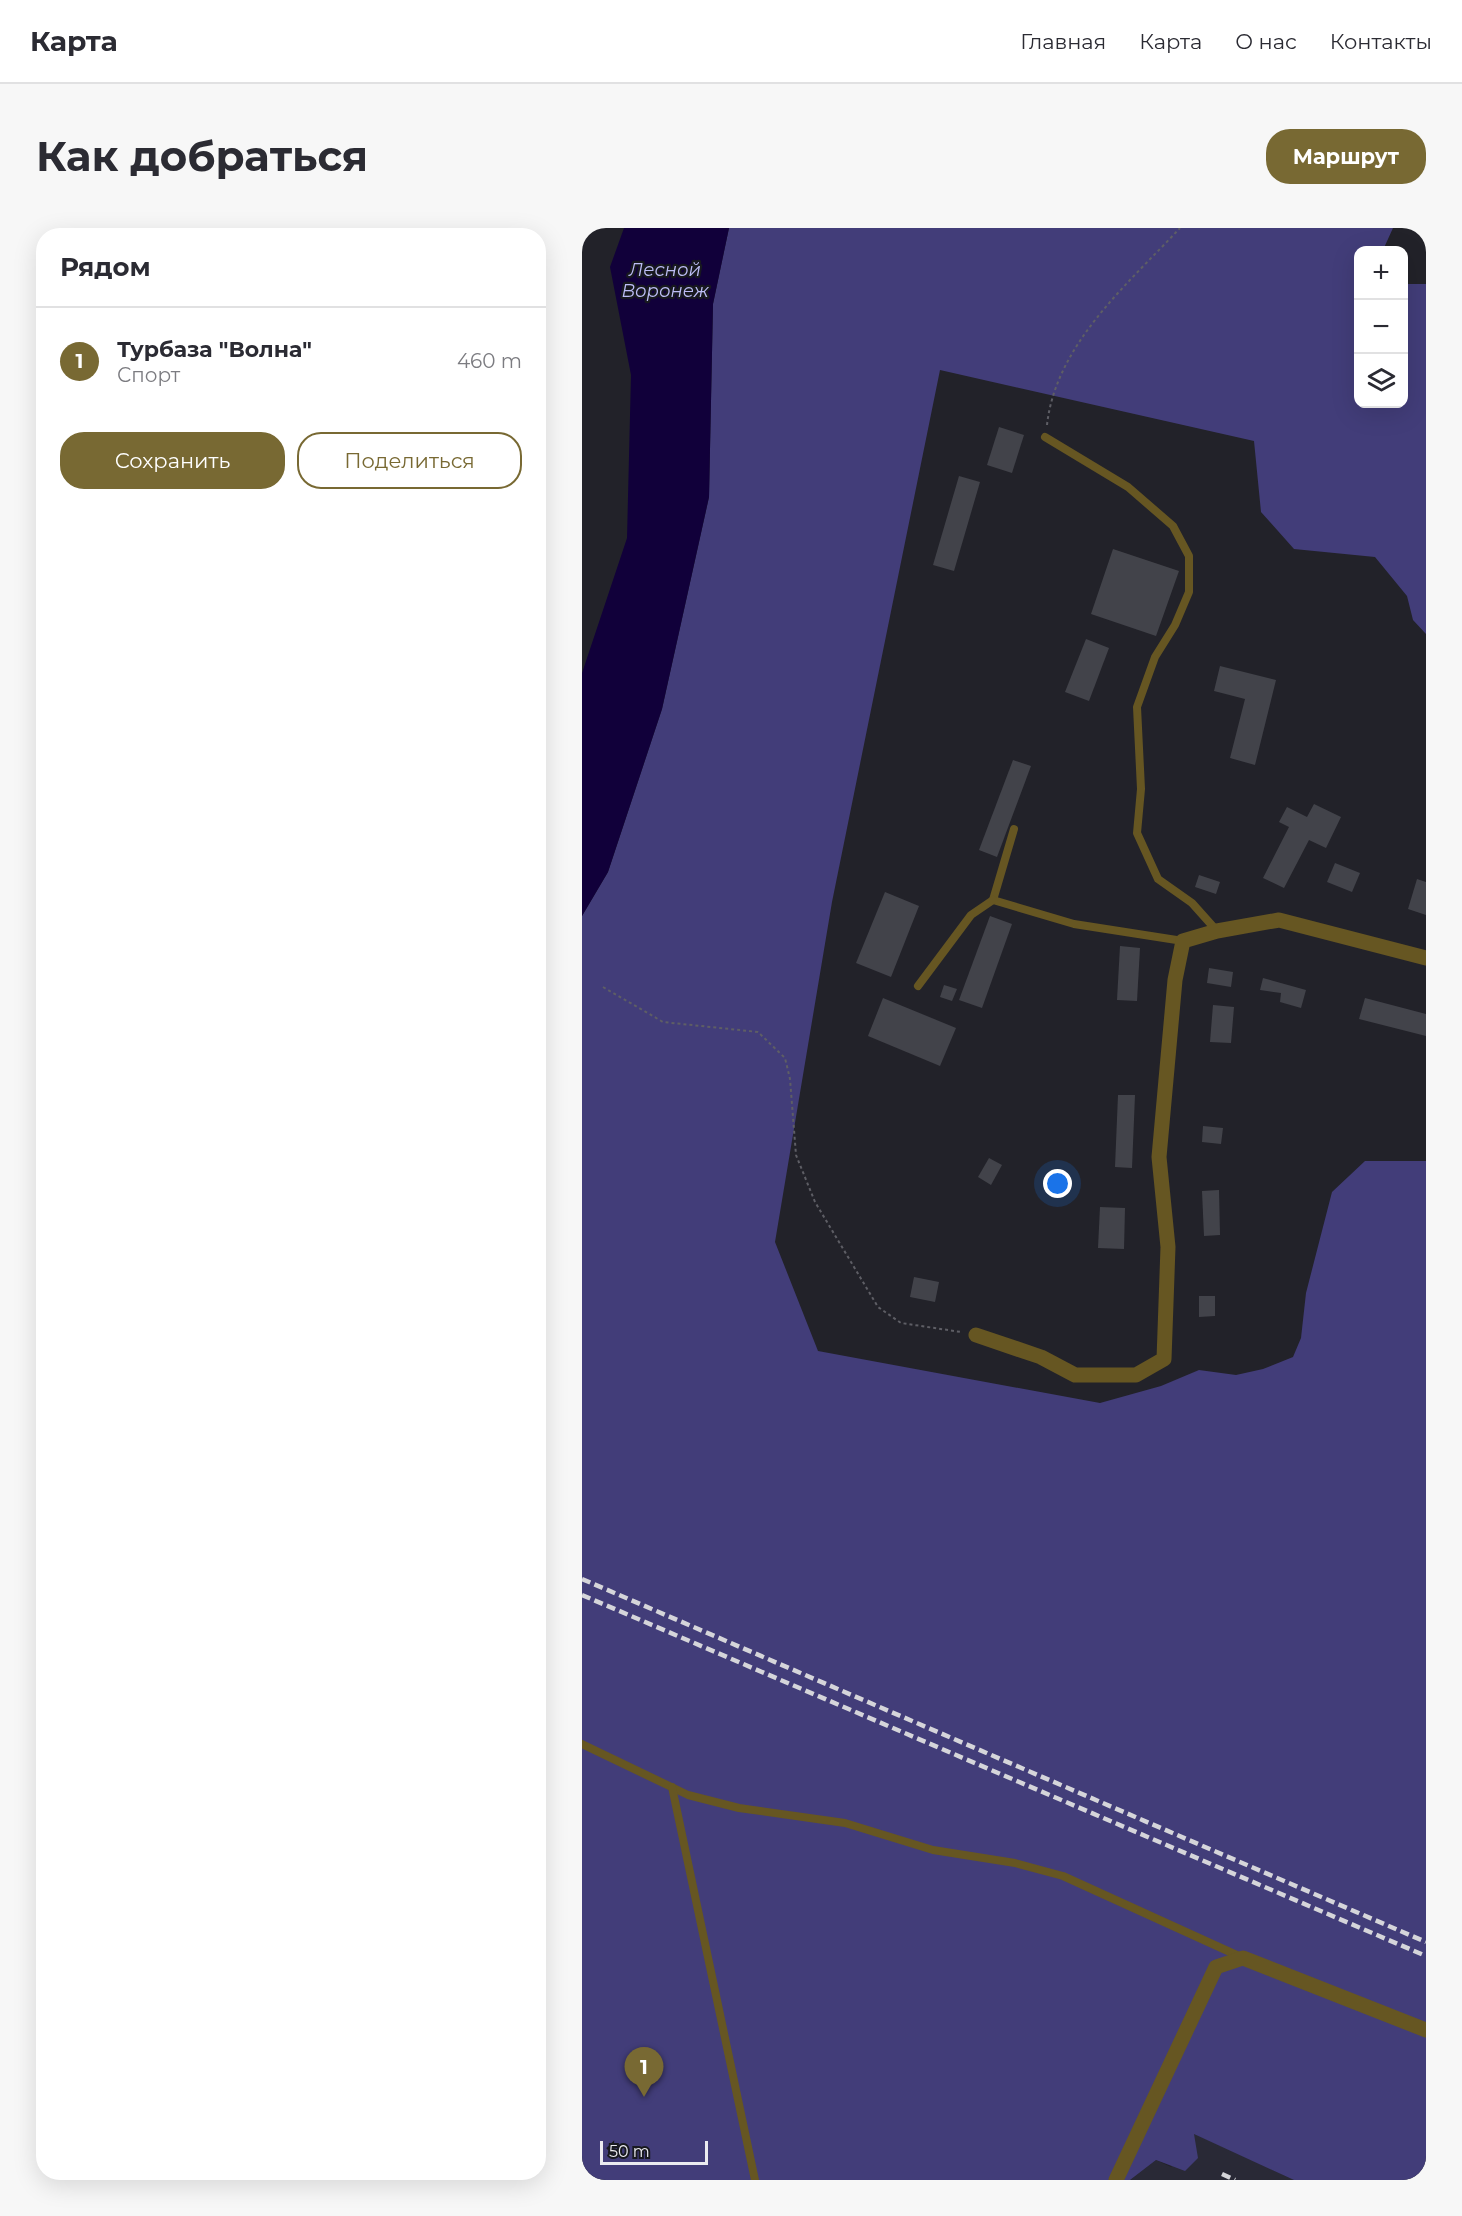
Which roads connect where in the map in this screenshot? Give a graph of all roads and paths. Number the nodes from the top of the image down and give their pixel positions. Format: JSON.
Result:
{"nodes":[{"id":1,"x":1180,"y":228,"type":"edge"},
{"id":2,"x":1045,"y":437,"type":"joint"},
{"id":3,"x":1014,"y":829,"type":"dead end"},
{"id":4,"x":993,"y":900,"type":"junction"},
{"id":5,"x":1217,"y":931,"type":"junction"},
{"id":6,"x":1184,"y":941,"type":"junction"},
{"id":7,"x":1426,"y":958,"type":"edge"},
{"id":8,"x":918,"y":986,"type":"dead end"},
{"id":9,"x":603,"y":987,"type":"dead end"},
{"id":10,"x":976,"y":1335,"type":"joint"},
{"id":11,"x":582,"y":1744,"type":"edge"},
{"id":12,"x":672,"y":1787,"type":"junction"},
{"id":13,"x":1243,"y":1958,"type":"junction"},
{"id":14,"x":1426,"y":2030,"type":"edge"},
{"id":15,"x":755,"y":2180,"type":"edge"},
{"id":16,"x":1116,"y":2180,"type":"edge"}],
"edges":[{"from":1,"to":2,"type":"path"},
{"from":2,"to":5,"type":"lane"},
{"from":3,"to":4,"type":"lane"},
{"from":4,"to":6,"type":"lane"},
{"from":4,"to":8,"type":"lane"},
{"from":5,"to":6,"type":"street"},
{"from":5,"to":7,"type":"street"},
{"from":6,"to":10,"type":"street"},
{"from":9,"to":10,"type":"path"},
{"from":11,"to":12,"type":"lane"},
{"from":12,"to":13,"type":"lane"},
{"from":12,"to":15,"type":"lane"},
{"from":13,"to":14,"type":"street"},
{"from":13,"to":16,"type":"street"}]}
